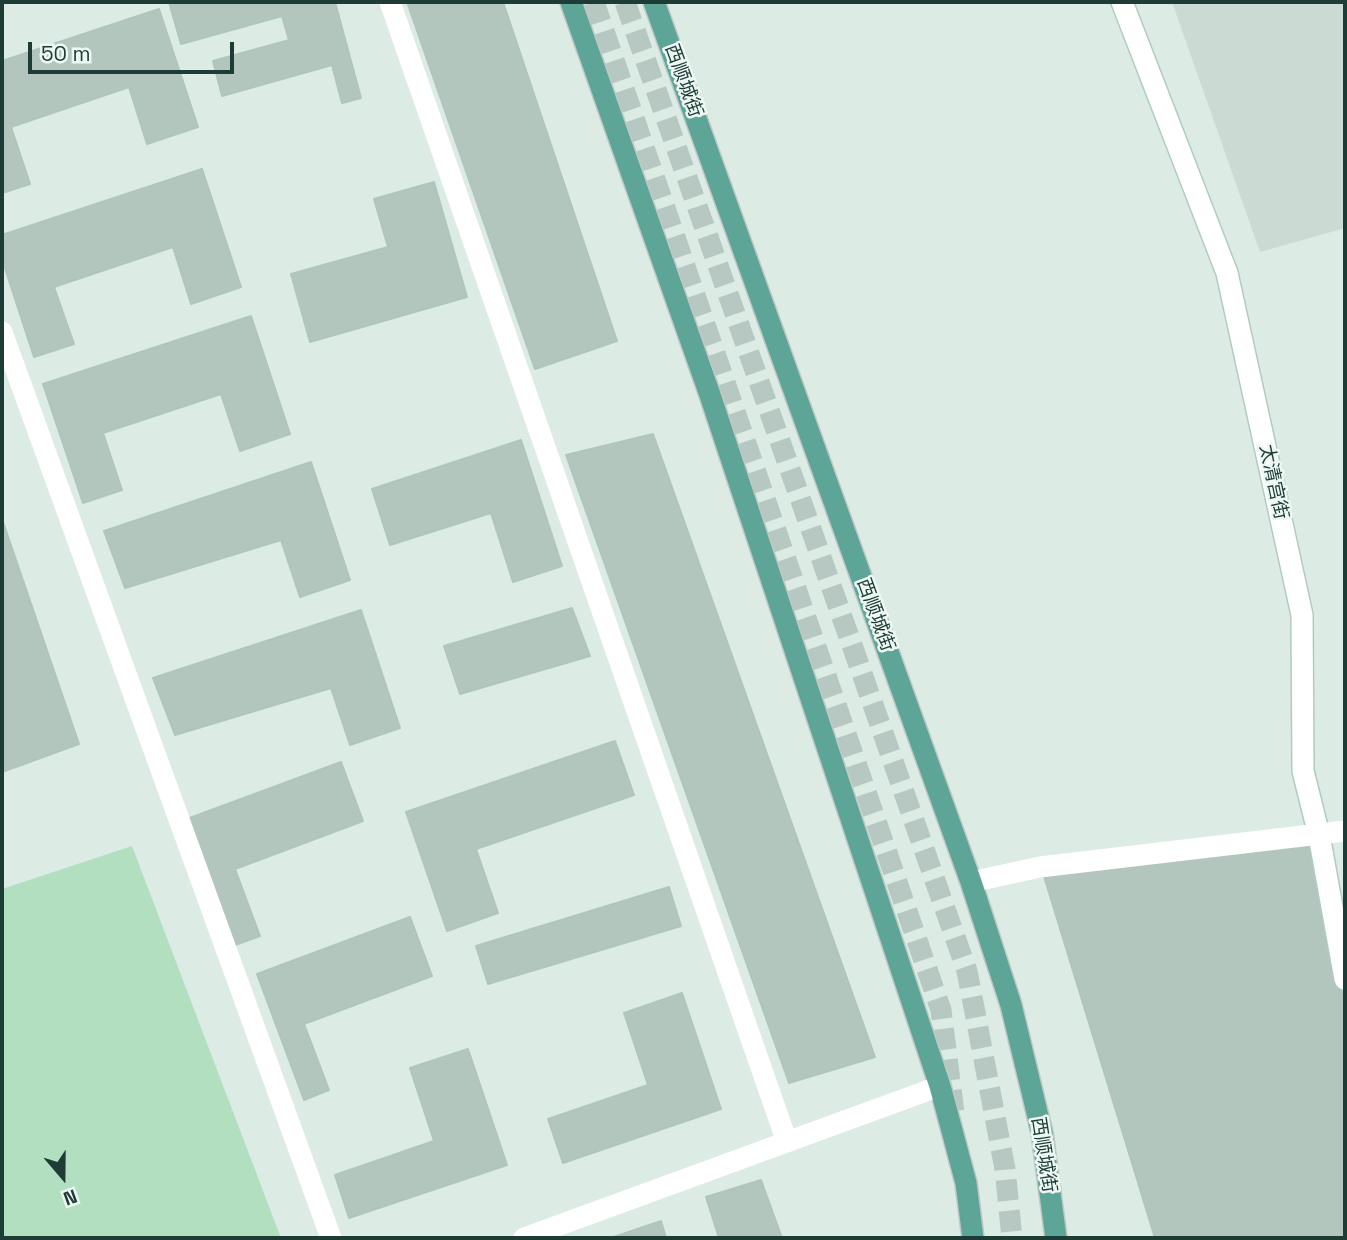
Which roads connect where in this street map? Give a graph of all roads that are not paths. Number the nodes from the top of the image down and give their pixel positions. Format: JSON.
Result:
{"nodes":[{"id":1,"x":390,"y":2,"type":"edge"},
{"id":2,"x":571,"y":2,"type":"edge"},
{"id":3,"x":654,"y":2,"type":"edge"},
{"id":4,"x":1122,"y":2,"type":"edge"},
{"id":5,"x":2,"y":332,"type":"edge"},
{"id":6,"x":1345,"y":831,"type":"edge"},
{"id":7,"x":1320,"y":835,"type":"junction"},
{"id":8,"x":971,"y":881,"type":"junction"},
{"id":9,"x":1345,"y":979,"type":"edge"},
{"id":10,"x":940,"y":1086,"type":"junction"},
{"id":11,"x":788,"y":1142,"type":"junction"},
{"id":12,"x":331,"y":1238,"type":"edge"},
{"id":13,"x":524,"y":1238,"type":"edge"},
{"id":14,"x":973,"y":1238,"type":"edge"},
{"id":15,"x":1056,"y":1238,"type":"edge"}],
"edges":[{"from":1,"to":11,"type":"street"},
{"from":2,"to":10,"type":"main road"},
{"from":3,"to":8,"type":"main road","name":"西顺城街"},
{"from":4,"to":7,"type":"street","name":"太清宫街"},
{"from":5,"to":12,"type":"street"},
{"from":6,"to":7,"type":"street"},
{"from":7,"to":8,"type":"street"},
{"from":7,"to":9,"type":"street","name":"太清宫街"},
{"from":8,"to":15,"type":"main road","name":"西顺城街"},
{"from":10,"to":11,"type":"street"},
{"from":10,"to":14,"type":"main road"},
{"from":11,"to":13,"type":"street"}]}
